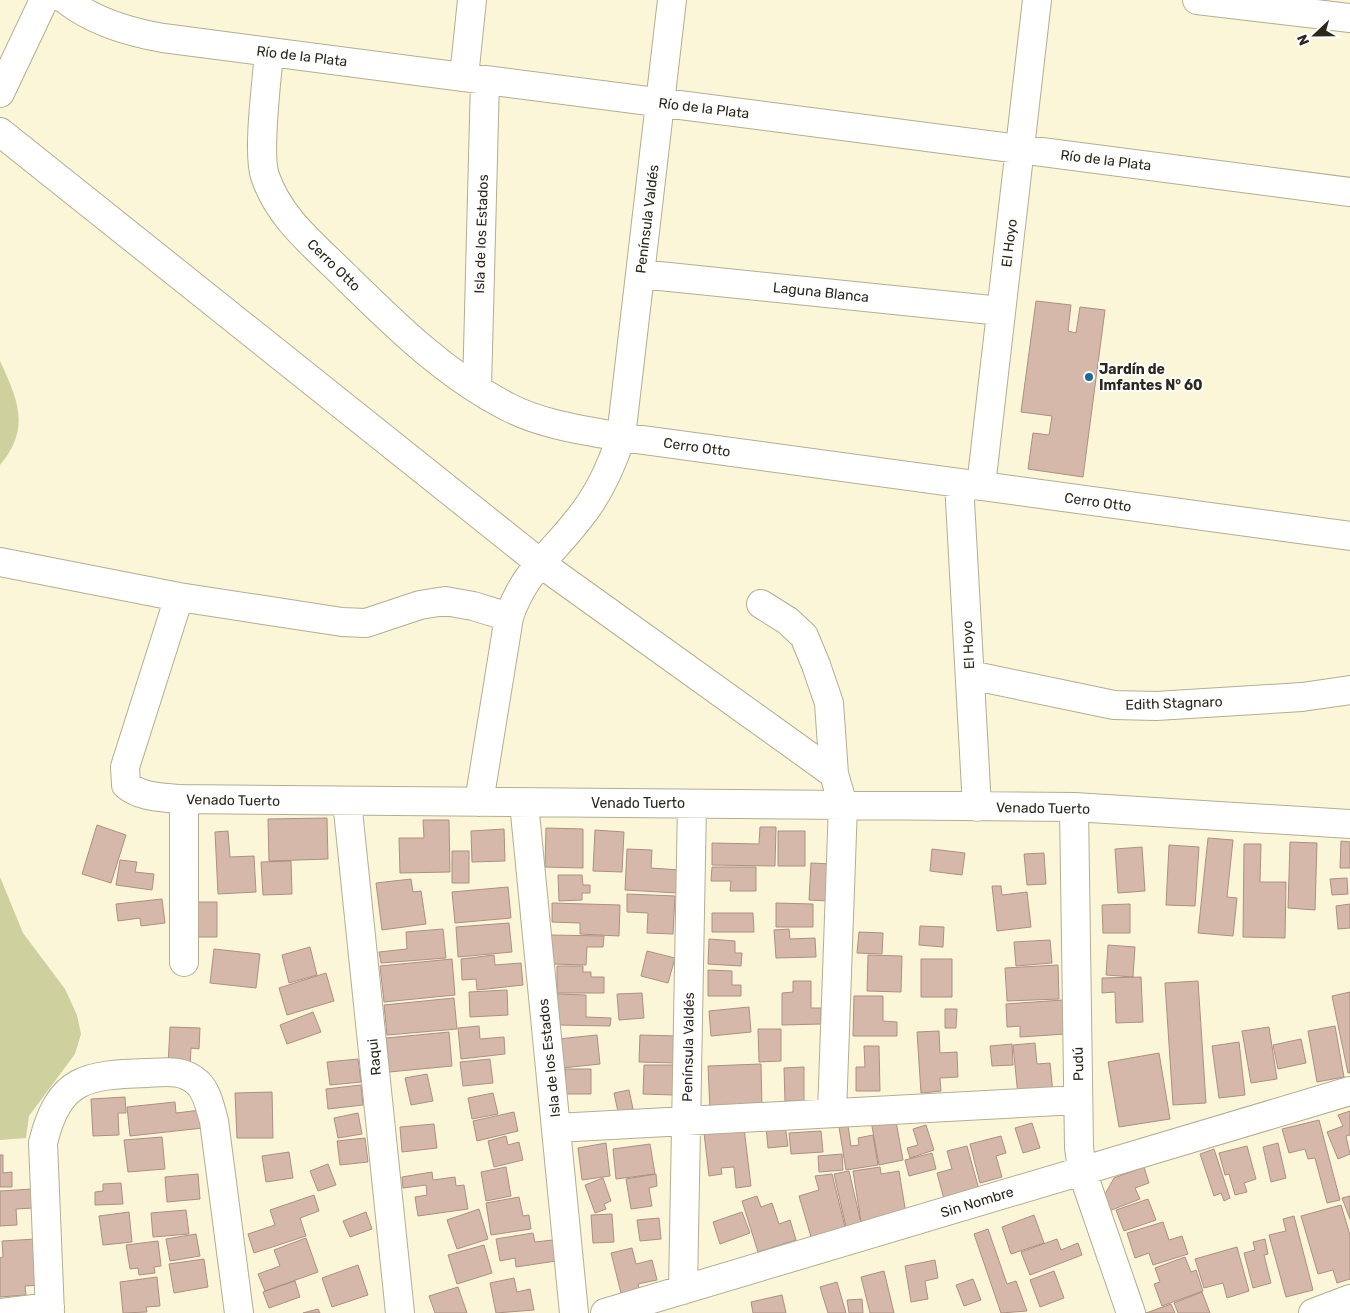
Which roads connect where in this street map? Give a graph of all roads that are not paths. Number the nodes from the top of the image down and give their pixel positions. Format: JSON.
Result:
{"nodes":[{"id":1,"x":44,"y":0,"type":"edge"},
{"id":2,"x":66,"y":0,"type":"edge"},
{"id":3,"x":472,"y":0,"type":"edge"},
{"id":4,"x":672,"y":0,"type":"edge"},
{"id":5,"x":1037,"y":0,"type":"edge"},
{"id":6,"x":1197,"y":0,"type":"edge"},
{"id":7,"x":1350,"y":18,"type":"edge"},
{"id":8,"x":269,"y":52,"type":"junction"},
{"id":9,"x":474,"y":78,"type":"junction"},
{"id":10,"x":0,"y":93,"type":"edge"},
{"id":11,"x":660,"y":102,"type":"junction"},
{"id":12,"x":0,"y":132,"type":"edge"},
{"id":13,"x":1020,"y":149,"type":"junction"},
{"id":14,"x":1350,"y":192,"type":"edge"},
{"id":15,"x":640,"y":274,"type":"junction"},
{"id":16,"x":1001,"y":310,"type":"junction"},
{"id":17,"x":476,"y":389,"type":"junction"},
{"id":18,"x":621,"y":437,"type":"junction"},
{"id":19,"x":970,"y":484,"type":"junction"},
{"id":20,"x":1350,"y":536,"type":"edge"},
{"id":21,"x":0,"y":562,"type":"edge"},
{"id":22,"x":540,"y":563,"type":"junction"},
{"id":23,"x":179,"y":597,"type":"junction"},
{"id":24,"x":761,"y":604,"type":"dead end"},
{"id":25,"x":509,"y":616,"type":"junction"},
{"id":26,"x":970,"y":676,"type":"junction"},
{"id":27,"x":1350,"y":690,"type":"edge"},
{"id":28,"x":834,"y":774,"type":"junction"},
{"id":29,"x":184,"y":799,"type":"junction"},
{"id":30,"x":347,"y":801,"type":"junction"},
{"id":31,"x":479,"y":802,"type":"junction"},
{"id":32,"x":524,"y":803,"type":"junction"},
{"id":33,"x":692,"y":804,"type":"junction"},
{"id":34,"x":843,"y":805,"type":"junction"},
{"id":35,"x":977,"y":807,"type":"junction"},
{"id":36,"x":1074,"y":808,"type":"junction"},
{"id":37,"x":1350,"y":824,"type":"edge"},
{"id":38,"x":184,"y":962,"type":"dead end"},
{"id":39,"x":1350,"y":1091,"type":"edge"},
{"id":40,"x":1078,"y":1100,"type":"junction"},
{"id":41,"x":832,"y":1113,"type":"junction"},
{"id":42,"x":686,"y":1121,"type":"junction"},
{"id":43,"x":556,"y":1128,"type":"junction"},
{"id":44,"x":1082,"y":1171,"type":"junction"},
{"id":45,"x":683,"y":1290,"type":"junction"},
{"id":46,"x":1350,"y":1299,"type":"edge"},
{"id":47,"x":50,"y":1310,"type":"edge"},
{"id":48,"x":0,"y":1312,"type":"edge"},
{"id":49,"x":1321,"y":1312,"type":"edge"},
{"id":50,"x":239,"y":1313,"type":"edge"},
{"id":51,"x":400,"y":1313,"type":"edge"},
{"id":52,"x":574,"y":1313,"type":"edge"},
{"id":53,"x":605,"y":1313,"type":"edge"},
{"id":54,"x":1131,"y":1313,"type":"edge"}],
"edges":[{"from":1,"to":10,"type":"street"},
{"from":2,"to":8,"type":"street","name":"Río de la Plata"},
{"from":3,"to":9,"type":"street","name":"Isla de los Estados"},
{"from":4,"to":11,"type":"street","name":"Península Valdés"},
{"from":5,"to":13,"type":"street","name":"El Hoyo"},
{"from":6,"to":7,"type":"street"},
{"from":8,"to":9,"type":"street","name":"Río de la Plata"},
{"from":8,"to":17,"type":"street","name":"Cerro Otto"},
{"from":9,"to":11,"type":"street","name":"Río de la Plata"},
{"from":9,"to":17,"type":"street","name":"Isla de los Estados"},
{"from":11,"to":13,"type":"street","name":"Río de la Plata"},
{"from":11,"to":15,"type":"street","name":"Península Valdés"},
{"from":12,"to":22,"type":"street"},
{"from":13,"to":14,"type":"street","name":"Río de la Plata"},
{"from":13,"to":16,"type":"street","name":"El Hoyo"},
{"from":15,"to":16,"type":"street","name":"Laguna Blanca"},
{"from":15,"to":18,"type":"street","name":"Península Valdés"},
{"from":16,"to":19,"type":"street","name":"El Hoyo"},
{"from":17,"to":18,"type":"street","name":"Cerro Otto"},
{"from":18,"to":19,"type":"street","name":"Cerro Otto"},
{"from":18,"to":22,"type":"street","name":"Península Valdés"},
{"from":19,"to":20,"type":"street","name":"Cerro Otto"},
{"from":19,"to":26,"type":"street","name":"El Hoyo"},
{"from":21,"to":23,"type":"street"},
{"from":22,"to":25,"type":"street","name":"Península Valdés"},
{"from":22,"to":28,"type":"street"},
{"from":23,"to":25,"type":"street"},
{"from":23,"to":29,"type":"street","name":"Venado Tuerto"},
{"from":24,"to":28,"type":"street"},
{"from":25,"to":31,"type":"street","name":"Península Valdés"},
{"from":26,"to":27,"type":"street","name":"Edith Stagnaro"},
{"from":26,"to":35,"type":"street","name":"El Hoyo"},
{"from":28,"to":34,"type":"street"},
{"from":29,"to":30,"type":"street","name":"Venado Tuerto"},
{"from":29,"to":38,"type":"street"},
{"from":30,"to":31,"type":"street","name":"Venado Tuerto"},
{"from":30,"to":51,"type":"street","name":"Raqui"},
{"from":31,"to":32,"type":"street","name":"Venado Tuerto"},
{"from":32,"to":33,"type":"street","name":"Venado Tuerto"},
{"from":32,"to":43,"type":"street","name":"Isla de los Estados"},
{"from":33,"to":34,"type":"street","name":"Venado Tuerto"},
{"from":33,"to":42,"type":"street","name":"Península Valdés"},
{"from":34,"to":35,"type":"street","name":"Venado Tuerto"},
{"from":34,"to":41,"type":"street"},
{"from":35,"to":36,"type":"street","name":"Venado Tuerto"},
{"from":36,"to":37,"type":"street","name":"Venado Tuerto"},
{"from":36,"to":40,"type":"street","name":"Pudú"},
{"from":39,"to":44,"type":"street","name":"Sin Nombre"},
{"from":40,"to":41,"type":"street"},
{"from":40,"to":44,"type":"street","name":"Pudú"},
{"from":41,"to":42,"type":"street"},
{"from":42,"to":43,"type":"street"},
{"from":42,"to":45,"type":"street","name":"Península Valdés"},
{"from":43,"to":52,"type":"street","name":"Isla de los Estados"},
{"from":44,"to":45,"type":"street","name":"Sin Nombre"},
{"from":44,"to":54,"type":"street","name":"Pudú"},
{"from":45,"to":53,"type":"street","name":"Sin Nombre"},
{"from":46,"to":49,"type":"street"},
{"from":47,"to":48,"type":"street"},
{"from":47,"to":50,"type":"street"}]}
